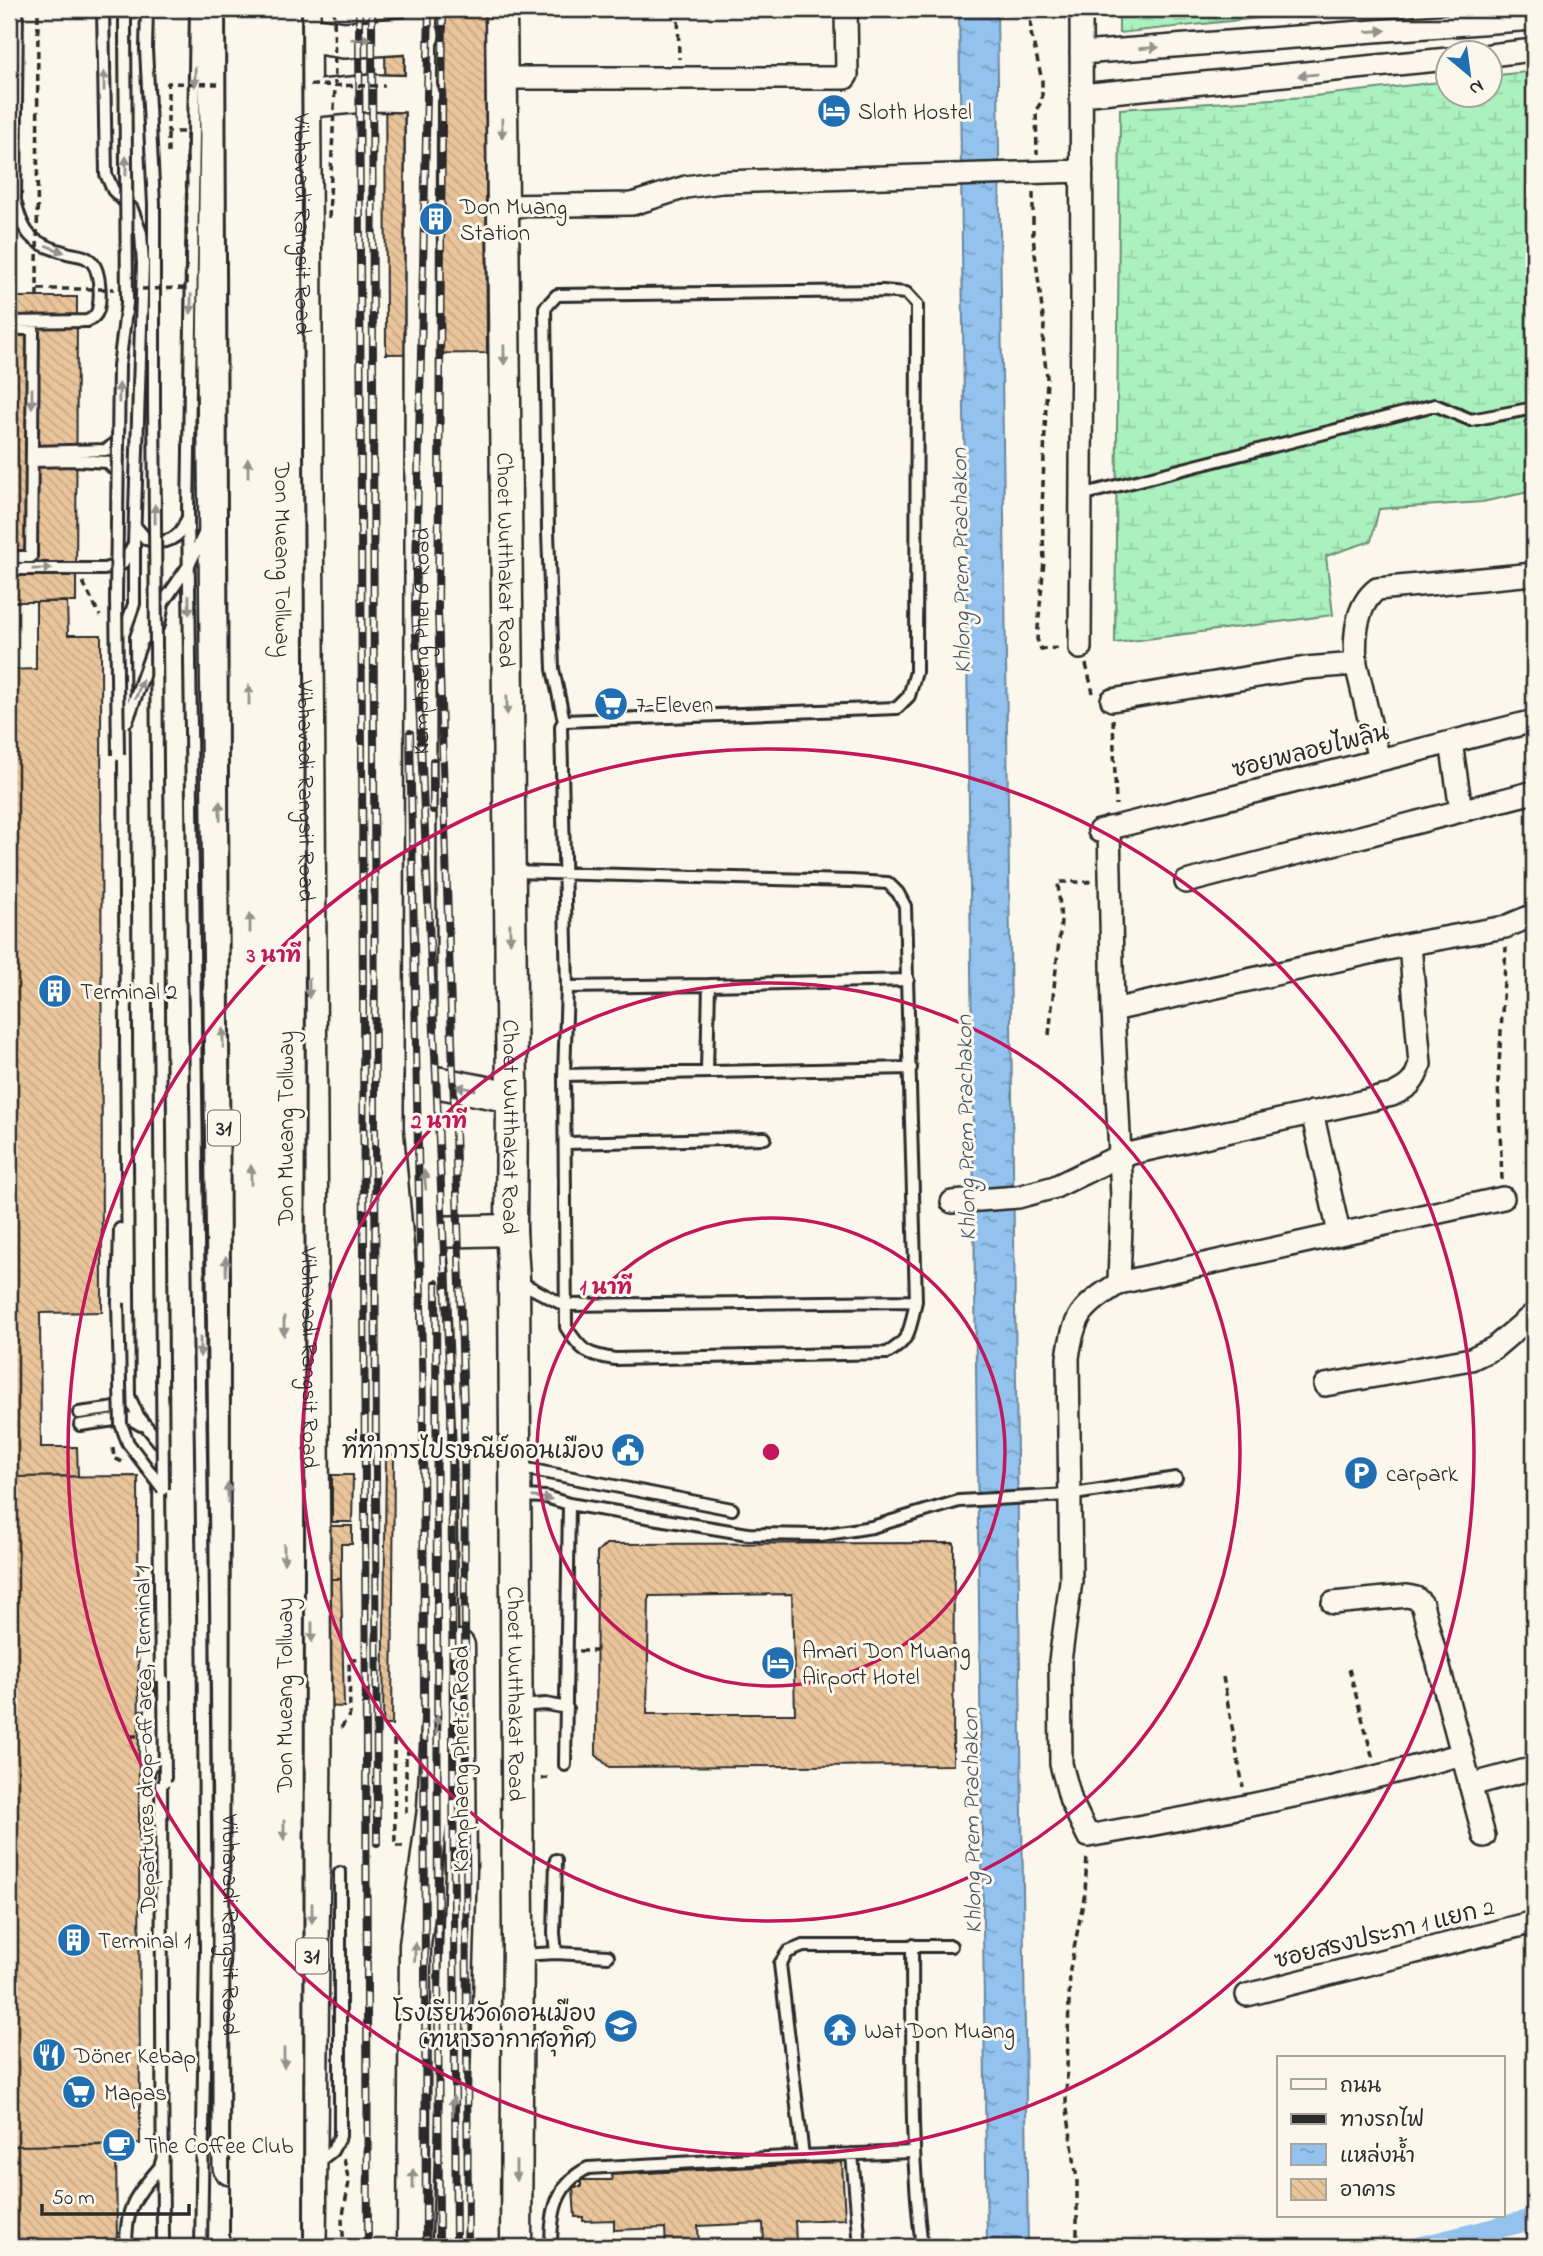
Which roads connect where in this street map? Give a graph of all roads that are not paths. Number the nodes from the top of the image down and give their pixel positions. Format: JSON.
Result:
{"nodes":[{"id":1,"x":17,"y":9,"type":"edge"},
{"id":2,"x":103,"y":9,"type":"edge"},
{"id":3,"x":125,"y":9,"type":"edge"},
{"id":4,"x":147,"y":9,"type":"edge"},
{"id":5,"x":196,"y":9,"type":"edge"},
{"id":6,"x":215,"y":9,"type":"edge"},
{"id":7,"x":246,"y":9,"type":"edge"},
{"id":8,"x":501,"y":9,"type":"edge"},
{"id":9,"x":846,"y":9,"type":"edge"},
{"id":10,"x":1081,"y":9,"type":"edge"},
{"id":11,"x":295,"y":18,"type":"edge"},
{"id":12,"x":1526,"y":20,"type":"edge"},
{"id":13,"x":421,"y":22,"type":"edge"},
{"id":14,"x":1527,"y":50,"type":"edge"},
{"id":15,"x":1081,"y":53,"type":"junction"},
{"id":16,"x":1504,"y":53,"type":"edge"},
{"id":17,"x":1434,"y":60,"type":"edge"},
{"id":18,"x":501,"y":78,"type":"junction"},
{"id":19,"x":305,"y":92,"type":"junction"},
{"id":20,"x":421,"y":94,"type":"junction"},
{"id":21,"x":1081,"y":95,"type":"junction"},
{"id":22,"x":1082,"y":172,"type":"junction"},
{"id":23,"x":15,"y":200,"type":"junction"},
{"id":24,"x":502,"y":206,"type":"junction"},
{"id":25,"x":9,"y":222,"type":"edge"},
{"id":26,"x":143,"y":264,"type":"junction"},
{"id":27,"x":156,"y":306,"type":"junction"},
{"id":28,"x":9,"y":322,"type":"edge"},
{"id":29,"x":9,"y":329,"type":"edge"},
{"id":30,"x":1534,"y":408,"type":"edge"},
{"id":31,"x":118,"y":440,"type":"junction"},
{"id":32,"x":75,"y":455,"type":"junction"},
{"id":33,"x":32,"y":457,"type":"junction"},
{"id":34,"x":117,"y":472,"type":"junction"},
{"id":35,"x":1081,"y":495,"type":"junction"},
{"id":36,"x":202,"y":512,"type":"junction"},
{"id":37,"x":135,"y":526,"type":"junction"},
{"id":38,"x":134,"y":544,"type":"junction"},
{"id":39,"x":9,"y":557,"type":"edge"},
{"id":40,"x":189,"y":565,"type":"junction"},
{"id":41,"x":9,"y":569,"type":"edge"},
{"id":42,"x":1534,"y":574,"type":"edge"},
{"id":43,"x":153,"y":648,"type":"junction"},
{"id":44,"x":1080,"y":648,"type":"road end"},
{"id":45,"x":1356,"y":664,"type":"junction"},
{"id":46,"x":1112,"y":700,"type":"road end"},
{"id":47,"x":564,"y":721,"type":"junction"},
{"id":48,"x":1534,"y":721,"type":"edge"},
{"id":49,"x":124,"y":730,"type":"junction"},
{"id":50,"x":1451,"y":742,"type":"junction"},
{"id":51,"x":1379,"y":760,"type":"junction"},
{"id":52,"x":1534,"y":792,"type":"edge"},
{"id":53,"x":1461,"y":810,"type":"junction"},
{"id":54,"x":509,"y":872,"type":"junction"},
{"id":55,"x":566,"y":874,"type":"junction"},
{"id":56,"x":1186,"y":882,"type":"dead end"},
{"id":57,"x":1534,"y":915,"type":"edge"},
{"id":58,"x":1410,"y":944,"type":"junction"},
{"id":59,"x":908,"y":980,"type":"junction"},
{"id":60,"x":709,"y":985,"type":"junction"},
{"id":61,"x":567,"y":986,"type":"junction"},
{"id":62,"x":1112,"y":1010,"type":"junction"},
{"id":63,"x":911,"y":1068,"type":"junction"},
{"id":64,"x":707,"y":1071,"type":"junction"},
{"id":65,"x":565,"y":1075,"type":"junction"},
{"id":66,"x":420,"y":1079,"type":"junction"},
{"id":67,"x":512,"y":1097,"type":"junction"},
{"id":68,"x":1312,"y":1112,"type":"junction"},
{"id":69,"x":765,"y":1138,"type":"dead end"},
{"id":70,"x":567,"y":1143,"type":"junction"},
{"id":71,"x":1119,"y":1156,"type":"junction"},
{"id":72,"x":1503,"y":1198,"type":"road end"},
{"id":73,"x":961,"y":1201,"type":"dead end"},
{"id":74,"x":511,"y":1230,"type":"junction"},
{"id":75,"x":430,"y":1232,"type":"junction"},
{"id":76,"x":1339,"y":1233,"type":"junction"},
{"id":77,"x":433,"y":1273,"type":"junction"},
{"id":78,"x":514,"y":1278,"type":"junction"},
{"id":79,"x":1119,"y":1283,"type":"junction"},
{"id":80,"x":916,"y":1301,"type":"junction"},
{"id":81,"x":565,"y":1305,"type":"junction"},
{"id":82,"x":1534,"y":1314,"type":"edge"},
{"id":83,"x":1325,"y":1385,"type":"dead end"},
{"id":84,"x":130,"y":1396,"type":"junction"},
{"id":85,"x":79,"y":1413,"type":"dead end"},
{"id":86,"x":80,"y":1425,"type":"dead end"},
{"id":87,"x":146,"y":1428,"type":"junction"},
{"id":88,"x":159,"y":1442,"type":"junction"},
{"id":89,"x":514,"y":1466,"type":"junction"},
{"id":90,"x":1176,"y":1478,"type":"dead end"},
{"id":91,"x":161,"y":1491,"type":"junction"},
{"id":92,"x":1068,"y":1494,"type":"junction"},
{"id":93,"x":515,"y":1496,"type":"junction"},
{"id":94,"x":569,"y":1504,"type":"junction"},
{"id":95,"x":732,"y":1508,"type":"dead end"},
{"id":96,"x":1334,"y":1604,"type":"dead end"},
{"id":97,"x":516,"y":1706,"type":"junction"},
{"id":98,"x":567,"y":1708,"type":"junction"},
{"id":99,"x":1462,"y":1754,"type":"junction"},
{"id":100,"x":565,"y":1765,"type":"dead end"},
{"id":101,"x":1534,"y":1768,"type":"edge"},
{"id":102,"x":1470,"y":1785,"type":"junction"},
{"id":103,"x":1483,"y":1836,"type":"dead end"},
{"id":104,"x":556,"y":1860,"type":"dead end"},
{"id":105,"x":340,"y":1872,"type":"dead end"},
{"id":106,"x":1534,"y":1922,"type":"edge"},
{"id":107,"x":912,"y":1945,"type":"junction"},
{"id":108,"x":951,"y":1946,"type":"dead end"},
{"id":109,"x":556,"y":1953,"type":"junction"},
{"id":110,"x":518,"y":1955,"type":"junction"},
{"id":111,"x":608,"y":1956,"type":"dead end"},
{"id":112,"x":1247,"y":1995,"type":"dead end"},
{"id":113,"x":913,"y":2152,"type":"junction"},
{"id":114,"x":852,"y":2154,"type":"junction"},
{"id":115,"x":167,"y":2155,"type":"junction"},
{"id":116,"x":803,"y":2156,"type":"junction"},
{"id":117,"x":312,"y":2218,"type":"edge"},
{"id":118,"x":126,"y":2247,"type":"edge"},
{"id":119,"x":163,"y":2247,"type":"edge"},
{"id":120,"x":169,"y":2247,"type":"edge"},
{"id":121,"x":201,"y":2247,"type":"edge"},
{"id":122,"x":231,"y":2247,"type":"edge"},
{"id":123,"x":250,"y":2247,"type":"edge"},
{"id":124,"x":284,"y":2247,"type":"edge"},
{"id":125,"x":412,"y":2247,"type":"edge"},
{"id":126,"x":448,"y":2247,"type":"edge"},
{"id":127,"x":516,"y":2247,"type":"edge"},
{"id":128,"x":551,"y":2247,"type":"edge"},
{"id":129,"x":860,"y":2247,"type":"edge"},
{"id":130,"x":922,"y":2247,"type":"edge"}],
"edges":[{"from":1,"to":23,"type":"lane"},
{"from":26,"to":2,"type":"lane","one_way":true},
{"from":31,"to":3,"type":"lane","one_way":true,"bridge":true},
{"from":4,"to":27,"type":"lane"},
{"from":5,"to":36,"type":"lane","one_way":true},
{"from":6,"to":36,"type":"highway","name":"Vibhavadi Rangsit Road","number":"31"},
{"from":123,"to":7,"type":"highway","name":"Don Mueang Tollway","number":"31","one_way":true,"bridge":true},
{"from":8,"to":18,"type":"main road","name":"Choet Wutthakat Road"},
{"from":9,"to":18,"type":"street"},
{"from":10,"to":15,"type":"street"},
{"from":11,"to":13,"type":"highway","one_way":true},
{"from":11,"to":19,"type":"highway","name":"Vibhavadi Rangsit Road","number":"31"},
{"from":11,"to":124,"type":"highway","name":"Don Mueang Tollway","number":"31","one_way":true,"bridge":true},
{"from":12,"to":14,"type":"street"},
{"from":15,"to":12,"type":"street","one_way":true},
{"from":13,"to":20,"type":"main road","name":"Kamphaeng Phet 6 Road"},
{"from":14,"to":16,"type":"street"},
{"from":15,"to":21,"type":"street"},
{"from":17,"to":21,"type":"street","one_way":true},
{"from":18,"to":24,"type":"main road","name":"Choet Wutthakat Road","one_way":true},
{"from":19,"to":20,"type":"highway"},
{"from":19,"to":117,"type":"highway","name":"Vibhavadi Rangsit Road","number":"31","one_way":true},
{"from":20,"to":66,"type":"main road","name":"Kamphaeng Phet 6 Road"},
{"from":21,"to":22,"type":"street"},
{"from":22,"to":24,"type":"street"},
{"from":22,"to":35,"type":"street"},
{"from":23,"to":25,"type":"lane"},
{"from":23,"to":28,"type":"lane","one_way":true},
{"from":24,"to":54,"type":"main road","name":"Choet Wutthakat Road","one_way":true},
{"from":26,"to":27,"type":"lane"},
{"from":26,"to":37,"type":"lane"},
{"from":91,"to":27,"type":"lane","one_way":true,"bridge":true},
{"from":29,"to":33,"type":"lane","one_way":true},
{"from":30,"to":35,"type":"lane"},
{"from":31,"to":32,"type":"lane"},
{"from":31,"to":34,"type":"lane","bridge":true},
{"from":32,"to":33,"type":"lane"},
{"from":32,"to":34,"type":"lane"},
{"from":33,"to":39,"type":"lane"},
{"from":34,"to":91,"type":"lane","bridge":true},
{"from":35,"to":44,"type":"street"},
{"from":36,"to":37,"type":"lane"},
{"from":36,"to":40,"type":"lane"},
{"from":36,"to":40,"type":"lane"},
{"from":122,"to":36,"type":"highway","name":"Vibhavadi Rangsit Road","number":"31","one_way":true},
{"from":37,"to":38,"type":"lane"},
{"from":41,"to":38,"type":"lane","one_way":true},
{"from":38,"to":49,"type":"lane"},
{"from":40,"to":43,"type":"lane"},
{"from":40,"to":121,"type":"lane","one_way":true},
{"from":42,"to":45,"type":"street"},
{"from":49,"to":43,"type":"lane","one_way":true},
{"from":43,"to":88,"type":"lane"},
{"from":45,"to":46,"type":"street"},
{"from":45,"to":51,"type":"street"},
{"from":47,"to":47,"type":"lane"},
{"from":47,"to":55,"type":"lane"},
{"from":48,"to":50,"type":"street","name":"ซอยพลอยไพลิน"},
{"from":49,"to":84,"type":"lane"},
{"from":50,"to":51,"type":"street","name":"ซอยพลอยไพลิน"},
{"from":50,"to":53,"type":"street"},
{"from":51,"to":62,"type":"street","name":"ซอยพลอยไพลิน"},
{"from":52,"to":53,"type":"street"},
{"from":53,"to":56,"type":"street"},
{"from":54,"to":55,"type":"lane"},
{"from":54,"to":67,"type":"main road","name":"Choet Wutthakat Road","one_way":true},
{"from":55,"to":59,"type":"lane"},
{"from":55,"to":61,"type":"lane"},
{"from":57,"to":58,"type":"street"},
{"from":58,"to":62,"type":"street"},
{"from":58,"to":68,"type":"street"},
{"from":59,"to":60,"type":"lane"},
{"from":59,"to":63,"type":"lane"},
{"from":60,"to":61,"type":"lane"},
{"from":60,"to":64,"type":"lane"},
{"from":61,"to":65,"type":"lane"},
{"from":62,"to":71,"type":"street"},
{"from":63,"to":64,"type":"lane"},
{"from":63,"to":80,"type":"lane"},
{"from":64,"to":65,"type":"lane"},
{"from":65,"to":70,"type":"lane"},
{"from":67,"to":66,"type":"main road","one_way":true},
{"from":75,"to":66,"type":"main road","name":"Kamphaeng Phet 6 Road","one_way":true},
{"from":67,"to":74,"type":"main road","name":"Choet Wutthakat Road"},
{"from":68,"to":71,"type":"street"},
{"from":68,"to":76,"type":"street"},
{"from":69,"to":70,"type":"lane"},
{"from":70,"to":81,"type":"lane"},
{"from":71,"to":73,"type":"street"},
{"from":71,"to":79,"type":"street"},
{"from":72,"to":76,"type":"street"},
{"from":74,"to":75,"type":"main road"},
{"from":74,"to":78,"type":"main road","name":"Choet Wutthakat Road"},
{"from":75,"to":77,"type":"main road","name":"Kamphaeng Phet 6 Road"},
{"from":76,"to":79,"type":"street"},
{"from":125,"to":77,"type":"main road","name":"Kamphaeng Phet 6 Road","one_way":true},
{"from":126,"to":77,"type":"main road","name":"Kamphaeng Phet 6 Road","one_way":true},
{"from":78,"to":81,"type":"lane"},
{"from":78,"to":89,"type":"main road","name":"Choet Wutthakat Road"},
{"from":79,"to":92,"type":"street"},
{"from":80,"to":81,"type":"lane"},
{"from":80,"to":81,"type":"lane"},
{"from":82,"to":83,"type":"street"},
{"from":84,"to":85,"type":"lane"},
{"from":84,"to":87,"type":"lane"},
{"from":86,"to":87,"type":"lane"},
{"from":87,"to":88,"type":"lane"},
{"from":88,"to":91,"type":"lane"},
{"from":89,"to":93,"type":"main road","name":"Choet Wutthakat Road"},
{"from":89,"to":95,"type":"lane"},
{"from":90,"to":92,"type":"lane"},
{"from":91,"to":115,"type":"lane","name":"Departures drop-off area, Terminal 1","bridge":true},
{"from":92,"to":94,"type":"lane"},
{"from":92,"to":99,"type":"street"},
{"from":93,"to":94,"type":"lane","one_way":true},
{"from":93,"to":97,"type":"main road","name":"Choet Wutthakat Road"},
{"from":94,"to":98,"type":"lane"},
{"from":96,"to":99,"type":"street"},
{"from":97,"to":98,"type":"lane"},
{"from":97,"to":110,"type":"main road","name":"Choet Wutthakat Road"},
{"from":98,"to":100,"type":"lane"},
{"from":99,"to":102,"type":"street"},
{"from":101,"to":102,"type":"street"},
{"from":102,"to":103,"type":"street"},
{"from":104,"to":109,"type":"lane"},
{"from":105,"to":117,"type":"lane"},
{"from":106,"to":112,"type":"street","name":"ซอยสรงประภา 1 แยก 2"},
{"from":107,"to":108,"type":"lane"},
{"from":107,"to":113,"type":"lane"},
{"from":107,"to":116,"type":"lane"},
{"from":109,"to":110,"type":"lane"},
{"from":109,"to":111,"type":"lane"},
{"from":110,"to":127,"type":"main road","name":"Choet Wutthakat Road","one_way":true},
{"from":113,"to":114,"type":"lane"},
{"from":113,"to":130,"type":"lane"},
{"from":114,"to":116,"type":"lane"},
{"from":114,"to":129,"type":"lane"},
{"from":115,"to":118,"type":"lane"},
{"from":115,"to":119,"type":"lane"},
{"from":115,"to":120,"type":"lane"},
{"from":116,"to":128,"type":"lane"}]}
